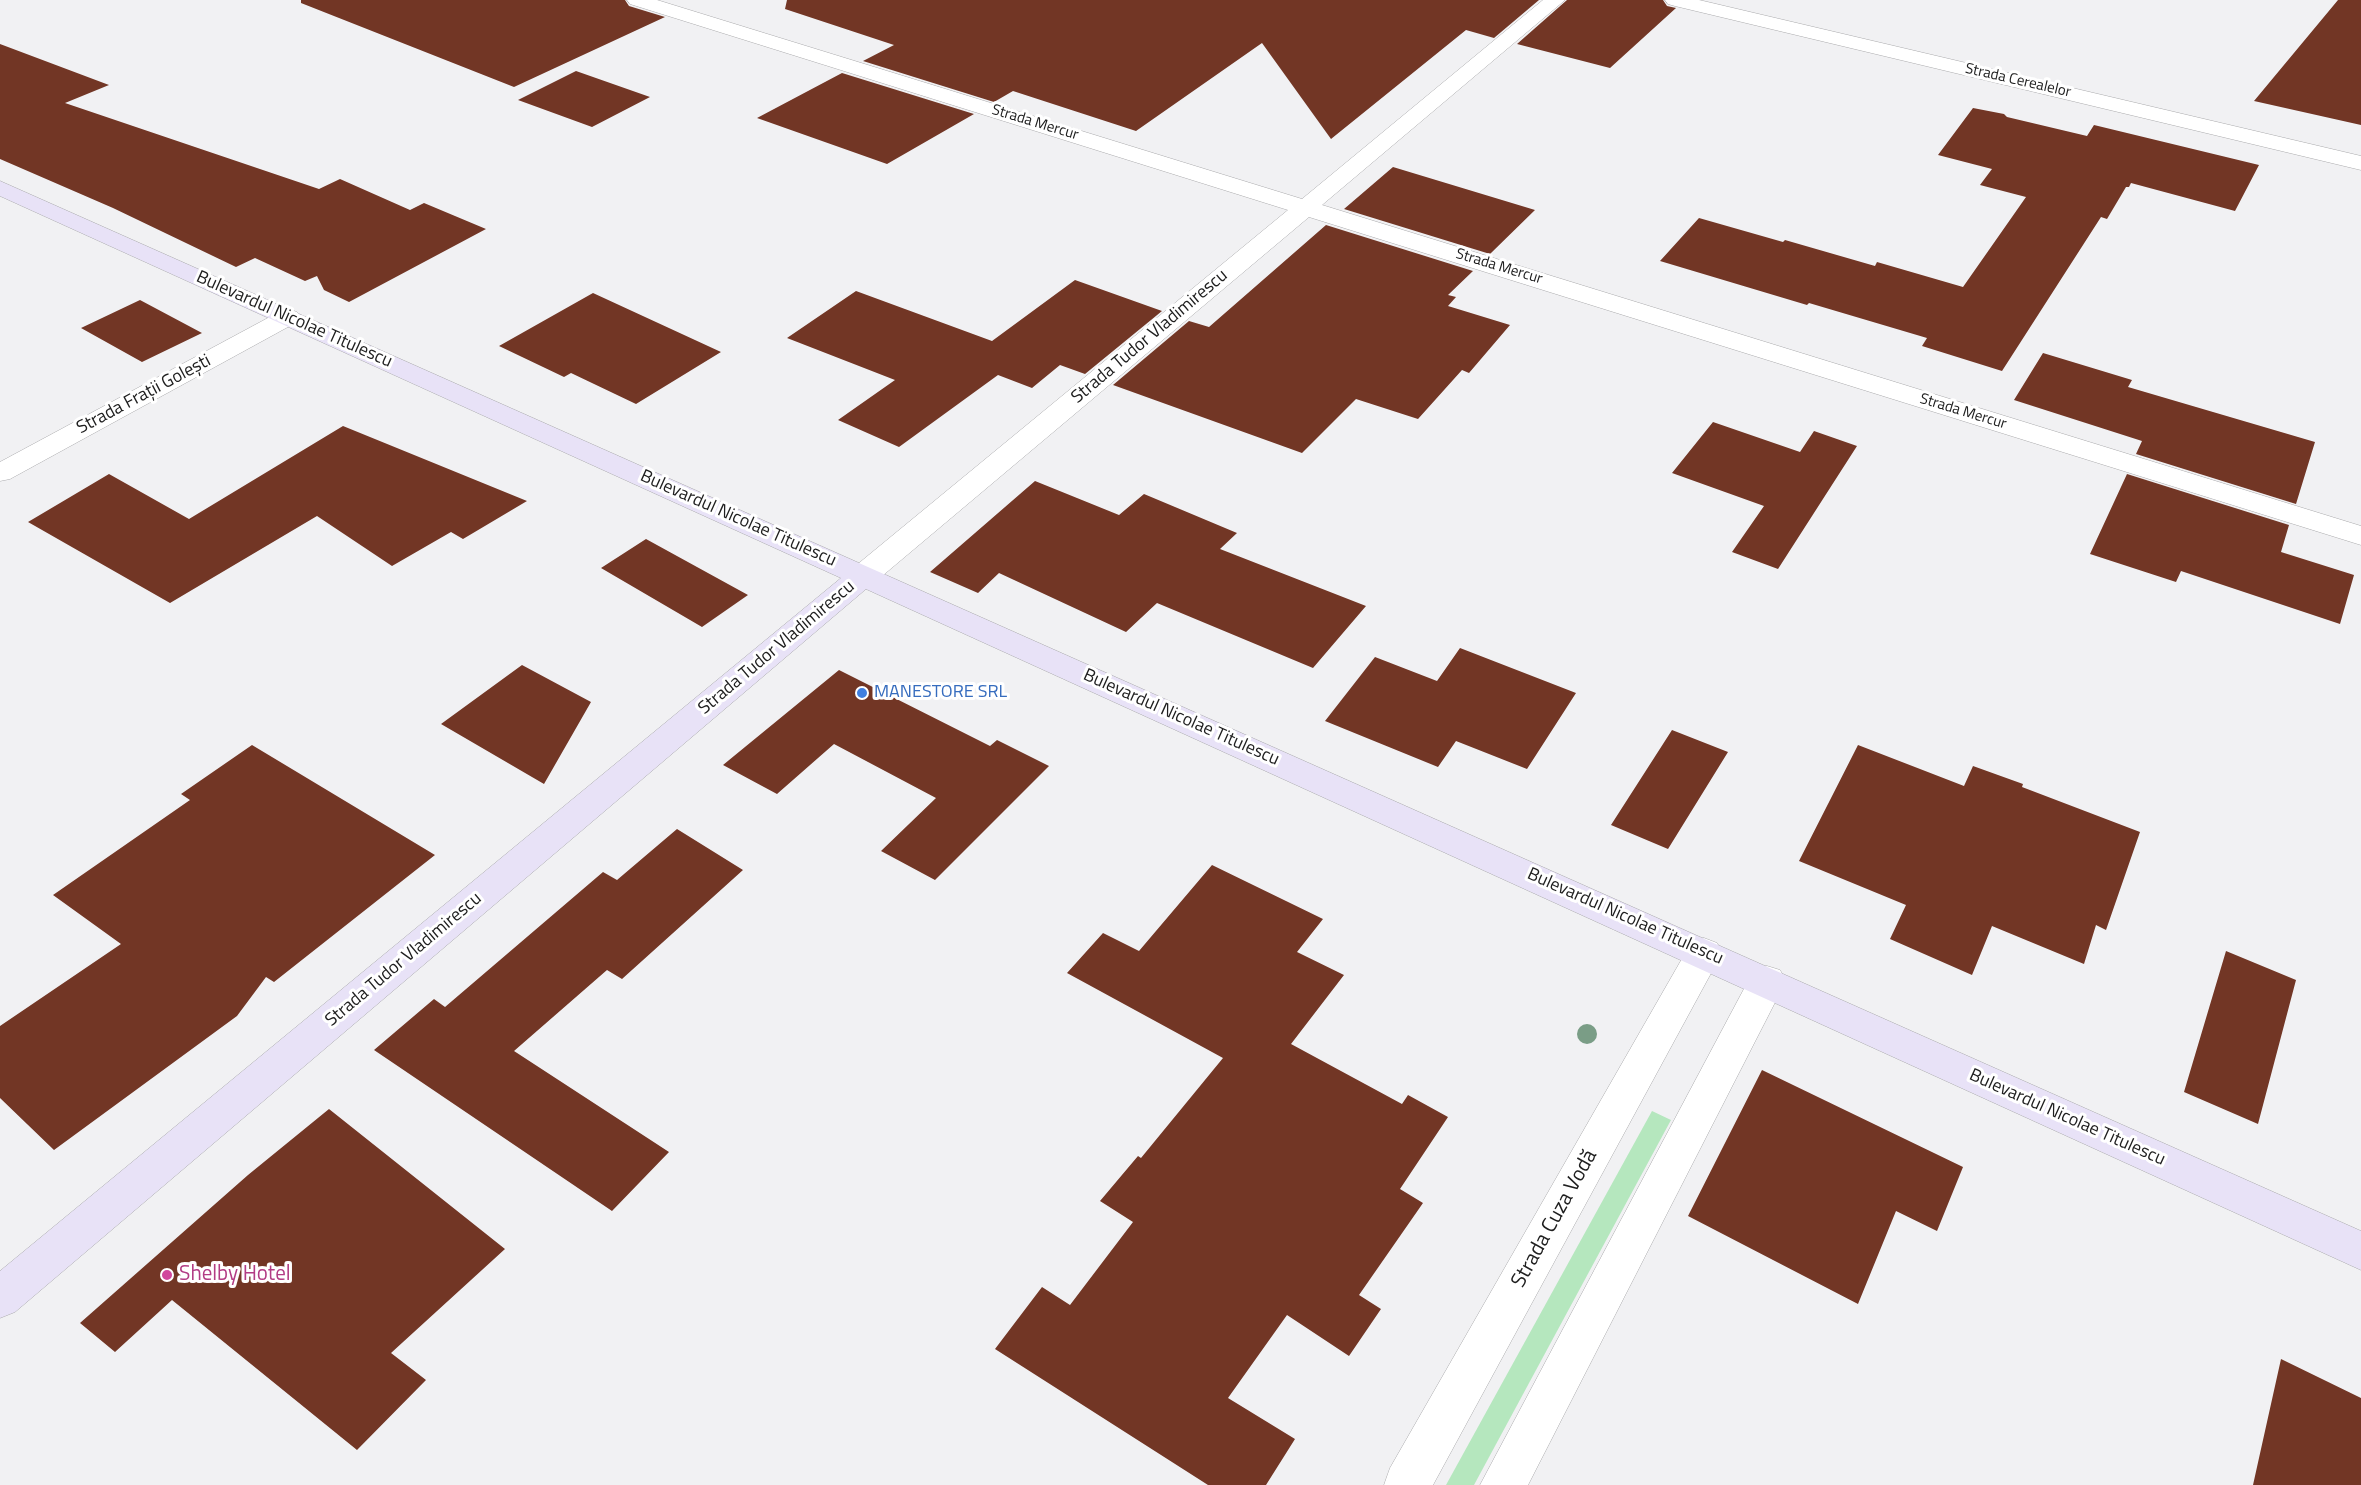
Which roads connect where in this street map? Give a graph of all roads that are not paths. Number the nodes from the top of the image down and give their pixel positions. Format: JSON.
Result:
{"nodes":[{"id":1,"x":637,"y":0,"type":"edge"},
{"id":2,"x":1555,"y":0,"type":"edge"},
{"id":3,"x":1675,"y":0,"type":"edge"},
{"id":4,"x":2361,"y":163,"type":"edge"},
{"id":5,"x":0,"y":188,"type":"edge"},
{"id":6,"x":1305,"y":207,"type":"junction"},
{"id":7,"x":288,"y":317,"type":"junction"},
{"id":8,"x":0,"y":473,"type":"edge"},
{"id":9,"x":2361,"y":536,"type":"edge"},
{"id":10,"x":864,"y":575,"type":"junction"},
{"id":11,"x":1704,"y":953,"type":"junction"},
{"id":12,"x":1767,"y":981,"type":"junction"},
{"id":13,"x":2361,"y":1251,"type":"edge"},
{"id":14,"x":0,"y":1298,"type":"edge"},
{"id":15,"x":1407,"y":1485,"type":"edge"},
{"id":16,"x":1503,"y":1485,"type":"edge"}],
"edges":[{"from":1,"to":6,"type":"street","name":"Strada Mercur"},
{"from":2,"to":6,"type":"street","name":"Strada Tudor Vladimirescu"},
{"from":3,"to":4,"type":"street","name":"Strada Cerealelor"},
{"from":5,"to":7,"type":"street","name":"Bulevardul Nicolae Titulescu"},
{"from":6,"to":9,"type":"street","name":"Strada Mercur"},
{"from":6,"to":10,"type":"street","name":"Strada Tudor Vladimirescu"},
{"from":7,"to":8,"type":"street","name":"Strada Frații Golești"},
{"from":7,"to":10,"type":"street","name":"Bulevardul Nicolae Titulescu"},
{"from":10,"to":11,"type":"street","name":"Bulevardul Nicolae Titulescu"},
{"from":10,"to":14,"type":"street","name":"Strada Tudor Vladimirescu"},
{"from":11,"to":12,"type":"street","name":"Bulevardul Nicolae Titulescu"},
{"from":11,"to":15,"type":"street","name":"Strada Cuza Vodă"},
{"from":12,"to":13,"type":"street","name":"Bulevardul Nicolae Titulescu"},
{"from":12,"to":16,"type":"street"}]}
